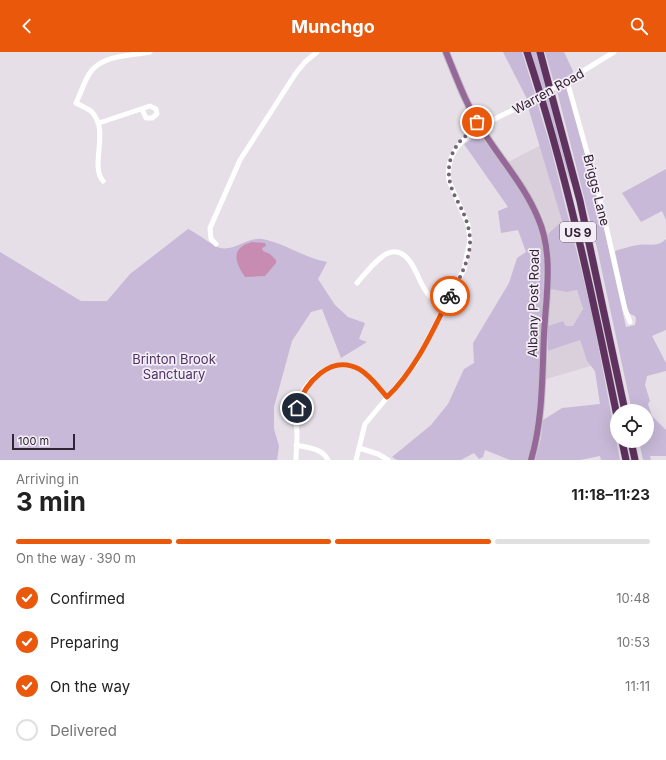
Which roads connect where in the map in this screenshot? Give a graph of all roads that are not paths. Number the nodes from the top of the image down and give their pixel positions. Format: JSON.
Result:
{"nodes":[{"id":1,"x":150,"y":52,"type":"edge"},
{"id":2,"x":317,"y":52,"type":"edge"},
{"id":3,"x":446,"y":52,"type":"edge"},
{"id":4,"x":527,"y":52,"type":"edge"},
{"id":5,"x":540,"y":52,"type":"edge"},
{"id":6,"x":614,"y":52,"type":"edge"},
{"id":7,"x":565,"y":82,"type":"junction"},
{"id":8,"x":142,"y":109,"type":"dead end"},
{"id":9,"x":99,"y":123,"type":"junction"},
{"id":10,"x":480,"y":127,"type":"junction"},
{"id":11,"x":103,"y":181,"type":"dead end"},
{"id":12,"x":216,"y":244,"type":"dead end"},
{"id":13,"x":357,"y":283,"type":"dead end"},
{"id":14,"x":445,"y":306,"type":"junction"},
{"id":15,"x":630,"y":322,"type":"dead end"},
{"id":16,"x":387,"y":397,"type":"junction"},
{"id":17,"x":615,"y":404,"type":"edge"},
{"id":18,"x":624,"y":404,"type":"edge"},
{"id":19,"x":296,"y":445,"type":"junction"},
{"id":20,"x":359,"y":448,"type":"junction"},
{"id":21,"x":623,"y":448,"type":"edge"},
{"id":22,"x":632,"y":448,"type":"edge"},
{"id":23,"x":296,"y":460,"type":"edge"},
{"id":24,"x":328,"y":460,"type":"edge"},
{"id":25,"x":356,"y":460,"type":"edge"},
{"id":26,"x":388,"y":460,"type":"edge"},
{"id":27,"x":531,"y":460,"type":"edge"},
{"id":28,"x":626,"y":460,"type":"edge"},
{"id":29,"x":635,"y":460,"type":"edge"}],
"edges":[{"from":1,"to":9,"type":"street"},
{"from":2,"to":12,"type":"street"},
{"from":3,"to":10,"type":"main road","name":"Albany Post Road"},
{"from":4,"to":17,"type":"highway","number":"US 9"},
{"from":5,"to":18,"type":"highway","number":"US 9"},
{"from":6,"to":7,"type":"street","name":"Warren Road"},
{"from":7,"to":10,"type":"street","name":"Warren Road","bridge":true},
{"from":7,"to":15,"type":"street","name":"Briggs Lane"},
{"from":8,"to":9,"type":"street"},
{"from":9,"to":11,"type":"street"},
{"from":10,"to":14,"type":"street","name":"Warren Road"},
{"from":10,"to":27,"type":"main road","name":"Albany Post Road"},
{"from":13,"to":14,"type":"street"},
{"from":14,"to":16,"type":"street","name":"Warren Road"},
{"from":16,"to":19,"type":"street"},
{"from":16,"to":20,"type":"street","name":"Warren Road"},
{"from":19,"to":23,"type":"street"},
{"from":19,"to":24,"type":"street"},
{"from":20,"to":25,"type":"street","name":"Warren Road"},
{"from":20,"to":26,"type":"street"},
{"from":21,"to":28,"type":"highway"},
{"from":22,"to":29,"type":"highway"}]}
